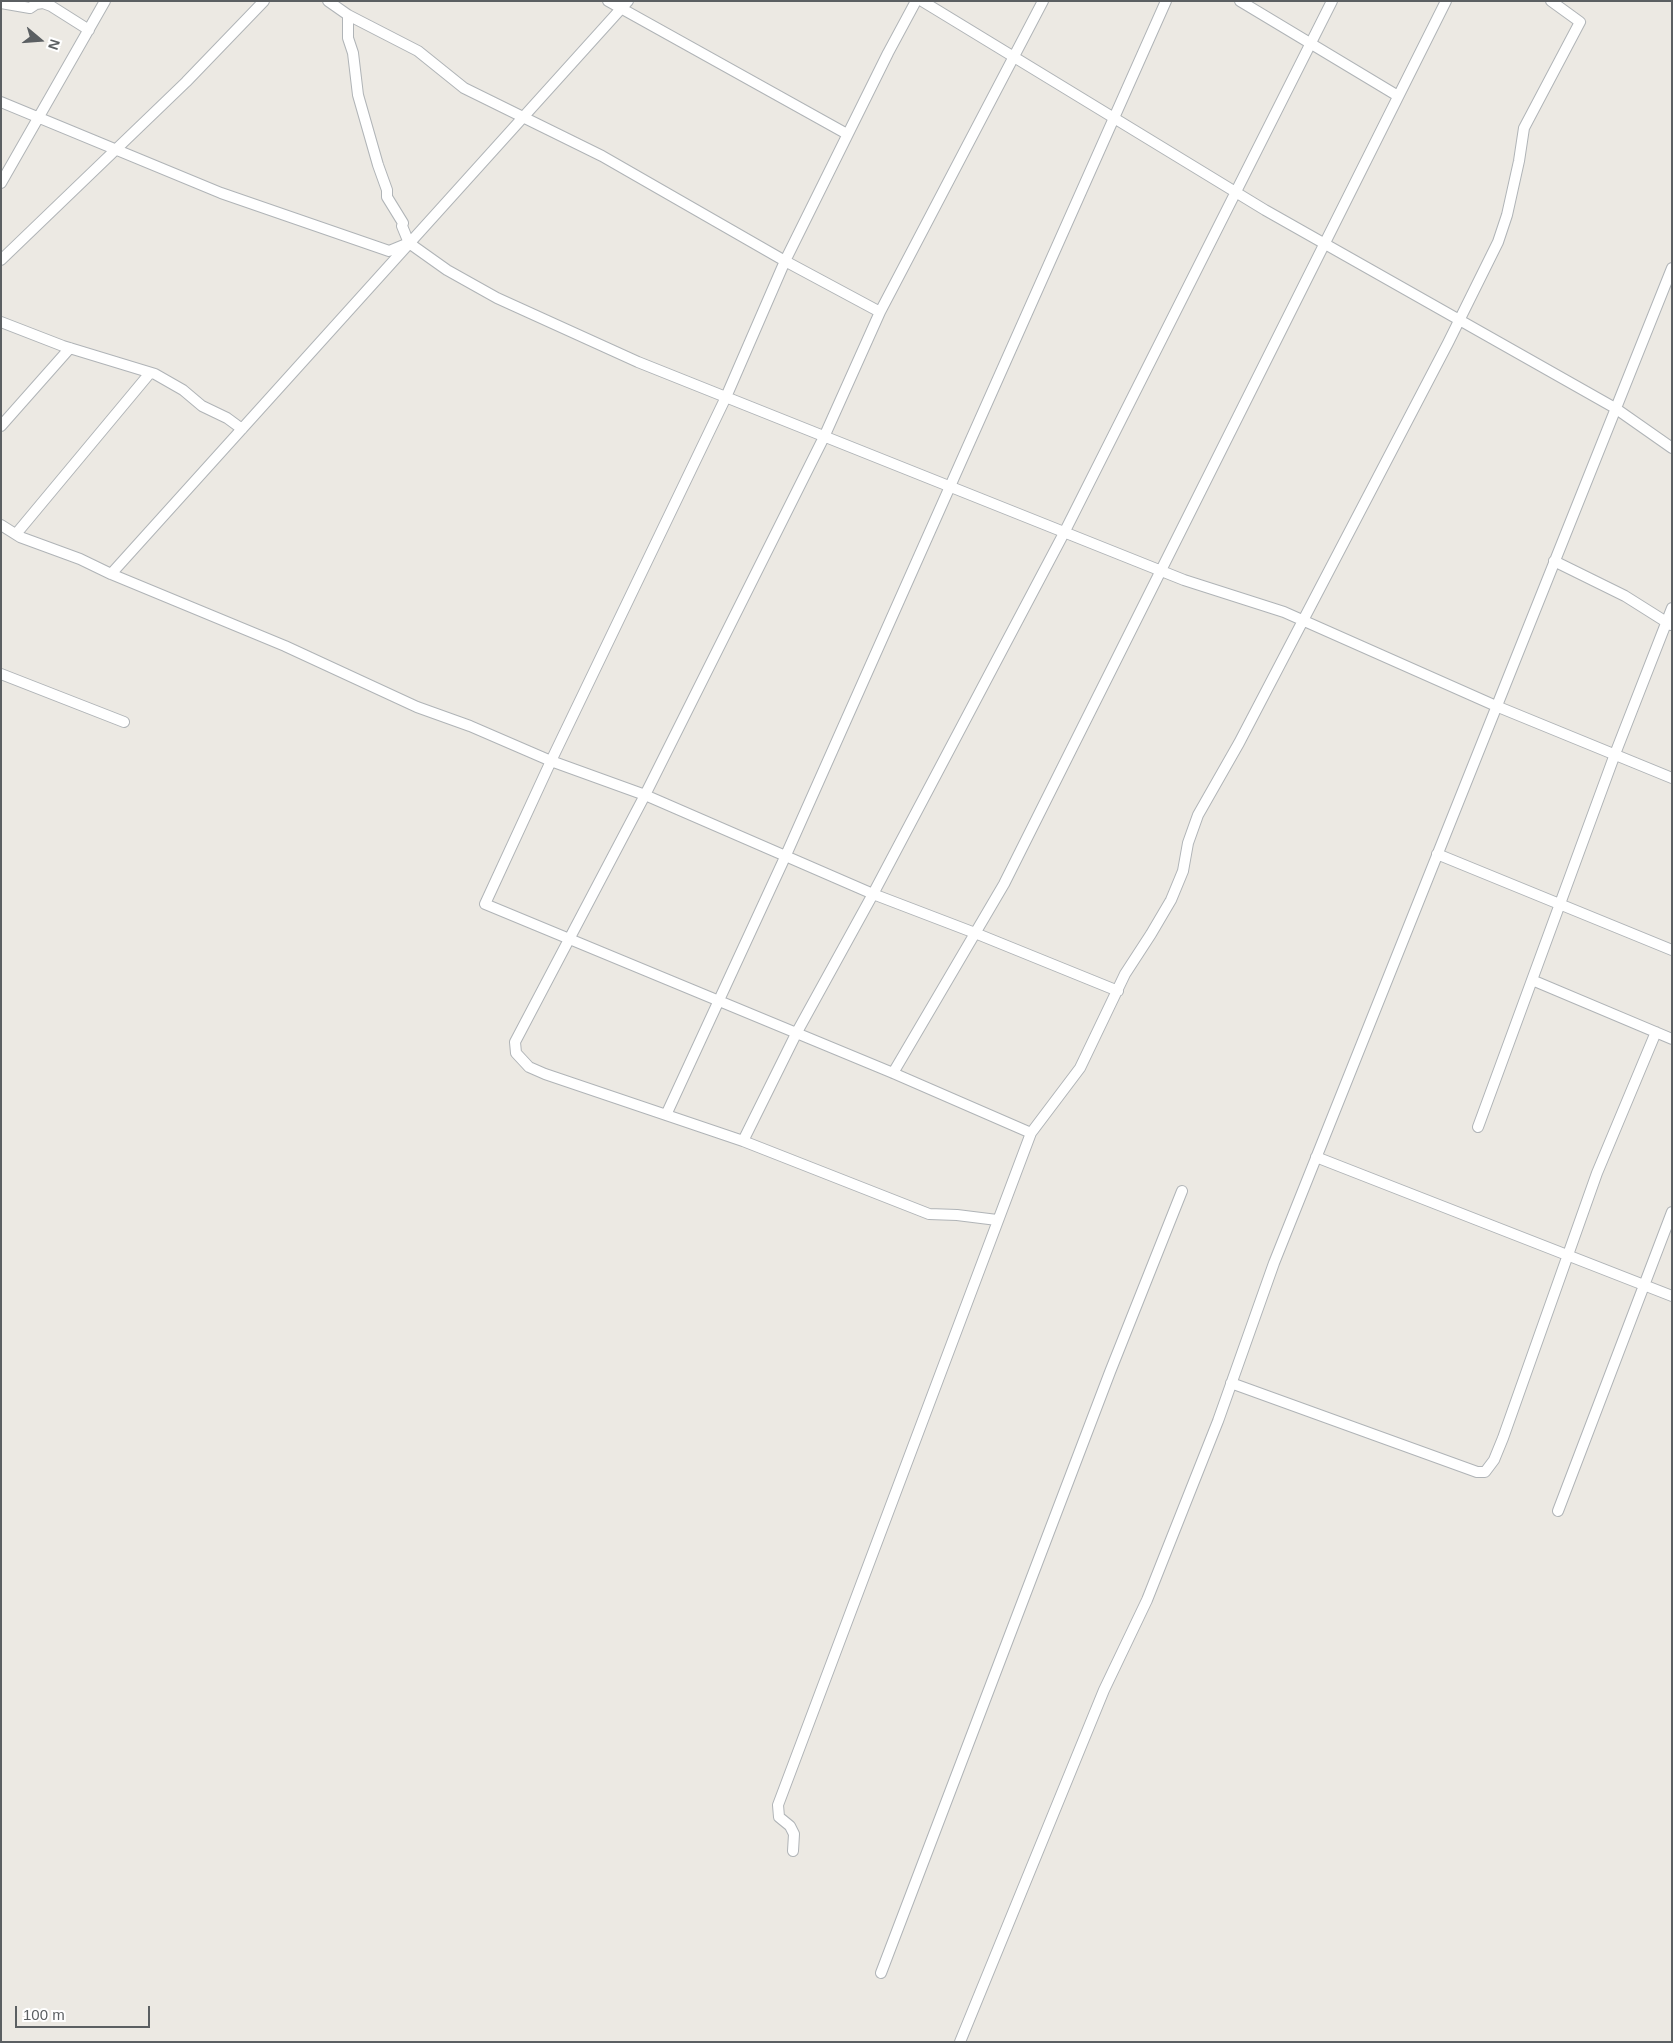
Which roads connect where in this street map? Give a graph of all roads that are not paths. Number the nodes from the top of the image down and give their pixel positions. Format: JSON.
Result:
{"nodes":[{"id":1,"x":105,"y":1,"type":"edge"},
{"id":2,"x":264,"y":1,"type":"edge"},
{"id":3,"x":328,"y":1,"type":"edge"},
{"id":4,"x":608,"y":1,"type":"edge"},
{"id":5,"x":916,"y":1,"type":"edge"},
{"id":6,"x":922,"y":1,"type":"edge"},
{"id":7,"x":1043,"y":1,"type":"edge"},
{"id":8,"x":1166,"y":1,"type":"edge"},
{"id":9,"x":1240,"y":1,"type":"edge"},
{"id":10,"x":1332,"y":1,"type":"edge"},
{"id":11,"x":1446,"y":1,"type":"edge"},
{"id":12,"x":1551,"y":1,"type":"edge"},
{"id":13,"x":1,"y":4,"type":"edge"},
{"id":14,"x":624,"y":5,"type":"edge"},
{"id":15,"x":348,"y":15,"type":"junction"},
{"id":16,"x":88,"y":30,"type":"junction"},
{"id":17,"x":1311,"y":43,"type":"junction"},
{"id":18,"x":1014,"y":58,"type":"junction"},
{"id":19,"x":1398,"y":96,"type":"junction"},
{"id":20,"x":1,"y":102,"type":"edge"},
{"id":21,"x":523,"y":117,"type":"junction"},
{"id":22,"x":38,"y":118,"type":"junction"},
{"id":23,"x":1113,"y":118,"type":"junction"},
{"id":24,"x":848,"y":134,"type":"junction"},
{"id":25,"x":115,"y":150,"type":"junction"},
{"id":26,"x":1,"y":183,"type":"edge"},
{"id":27,"x":1236,"y":192,"type":"junction"},
{"id":28,"x":409,"y":243,"type":"junction"},
{"id":29,"x":1324,"y":243,"type":"junction"},
{"id":30,"x":1,"y":260,"type":"edge"},
{"id":31,"x":785,"y":261,"type":"junction"},
{"id":32,"x":1672,"y":268,"type":"edge"},
{"id":33,"x":880,"y":312,"type":"junction"},
{"id":34,"x":1460,"y":320,"type":"junction"},
{"id":35,"x":1,"y":322,"type":"edge"},
{"id":36,"x":70,"y":348,"type":"junction"},
{"id":37,"x":150,"y":373,"type":"junction"},
{"id":38,"x":726,"y":397,"type":"junction"},
{"id":39,"x":1615,"y":408,"type":"junction"},
{"id":40,"x":1,"y":426,"type":"edge"},
{"id":41,"x":242,"y":429,"type":"junction"},
{"id":42,"x":824,"y":437,"type":"junction"},
{"id":43,"x":1672,"y":448,"type":"edge"},
{"id":44,"x":949,"y":487,"type":"junction"},
{"id":45,"x":1,"y":524,"type":"edge"},
{"id":46,"x":1064,"y":533,"type":"junction"},
{"id":47,"x":16,"y":534,"type":"junction"},
{"id":48,"x":1554,"y":560,"type":"junction"},
{"id":49,"x":1159,"y":570,"type":"junction"},
{"id":50,"x":111,"y":574,"type":"junction"},
{"id":51,"x":1672,"y":608,"type":"edge"},
{"id":52,"x":1303,"y":621,"type":"junction"},
{"id":53,"x":1669,"y":624,"type":"edge"},
{"id":54,"x":1,"y":674,"type":"edge"},
{"id":55,"x":1496,"y":706,"type":"junction"},
{"id":56,"x":124,"y":722,"type":"dead end"},
{"id":57,"x":1615,"y":754,"type":"junction"},
{"id":58,"x":551,"y":761,"type":"junction"},
{"id":59,"x":1672,"y":778,"type":"edge"},
{"id":60,"x":645,"y":795,"type":"junction"},
{"id":61,"x":1437,"y":854,"type":"junction"},
{"id":62,"x":786,"y":855,"type":"junction"},
{"id":63,"x":873,"y":894,"type":"junction"},
{"id":64,"x":1560,"y":904,"type":"junction"},
{"id":65,"x":976,"y":933,"type":"junction"},
{"id":66,"x":570,"y":939,"type":"junction"},
{"id":67,"x":1672,"y":950,"type":"edge"},
{"id":68,"x":1532,"y":980,"type":"junction"},
{"id":69,"x":1118,"y":992,"type":"junction"},
{"id":70,"x":720,"y":1000,"type":"junction"},
{"id":71,"x":797,"y":1032,"type":"junction"},
{"id":72,"x":1656,"y":1032,"type":"junction"},
{"id":73,"x":1672,"y":1038,"type":"edge"},
{"id":74,"x":894,"y":1073,"type":"junction"},
{"id":75,"x":666,"y":1115,"type":"junction"},
{"id":76,"x":1478,"y":1127,"type":"dead end"},
{"id":77,"x":1031,"y":1133,"type":"junction"},
{"id":78,"x":744,"y":1141,"type":"junction"},
{"id":79,"x":1316,"y":1157,"type":"junction"},
{"id":80,"x":1182,"y":1191,"type":"dead end"},
{"id":81,"x":1672,"y":1212,"type":"edge"},
{"id":82,"x":997,"y":1220,"type":"junction"},
{"id":83,"x":1568,"y":1255,"type":"junction"},
{"id":84,"x":1644,"y":1285,"type":"junction"},
{"id":85,"x":1672,"y":1296,"type":"edge"},
{"id":86,"x":1231,"y":1383,"type":"junction"},
{"id":87,"x":1558,"y":1511,"type":"dead end"},
{"id":88,"x":793,"y":1851,"type":"dead end"},
{"id":89,"x":880,"y":1973,"type":"dead end"},
{"id":90,"x":960,"y":2042,"type":"edge"}],
"edges":[{"from":1,"to":16,"type":"street"},
{"from":2,"to":25,"type":"street"},
{"from":3,"to":15,"type":"street"},
{"from":4,"to":14,"type":"street"},
{"from":5,"to":24,"type":"street"},
{"from":6,"to":18,"type":"street"},
{"from":7,"to":18,"type":"street"},
{"from":8,"to":23,"type":"street"},
{"from":9,"to":17,"type":"street"},
{"from":10,"to":17,"type":"street"},
{"from":11,"to":19,"type":"street"},
{"from":12,"to":34,"type":"street"},
{"from":13,"to":16,"type":"street"},
{"from":14,"to":21,"type":"street"},
{"from":14,"to":24,"type":"street"},
{"from":15,"to":21,"type":"street"},
{"from":15,"to":28,"type":"street"},
{"from":16,"to":22,"type":"street"},
{"from":17,"to":19,"type":"street"},
{"from":17,"to":27,"type":"street"},
{"from":18,"to":23,"type":"street"},
{"from":18,"to":33,"type":"street"},
{"from":19,"to":29,"type":"street"},
{"from":20,"to":22,"type":"street"},
{"from":21,"to":28,"type":"street"},
{"from":21,"to":31,"type":"street"},
{"from":22,"to":25,"type":"street"},
{"from":22,"to":26,"type":"street"},
{"from":23,"to":27,"type":"street"},
{"from":23,"to":44,"type":"street"},
{"from":24,"to":31,"type":"street"},
{"from":25,"to":28,"type":"street"},
{"from":25,"to":30,"type":"street"},
{"from":27,"to":29,"type":"street"},
{"from":27,"to":46,"type":"street"},
{"from":28,"to":38,"type":"street"},
{"from":28,"to":41,"type":"street"},
{"from":29,"to":34,"type":"street"},
{"from":29,"to":49,"type":"street"},
{"from":31,"to":33,"type":"street"},
{"from":31,"to":38,"type":"street"},
{"from":32,"to":39,"type":"street"},
{"from":33,"to":42,"type":"street"},
{"from":34,"to":39,"type":"street"},
{"from":34,"to":52,"type":"street"},
{"from":35,"to":36,"type":"street"},
{"from":36,"to":37,"type":"street"},
{"from":36,"to":40,"type":"street"},
{"from":37,"to":41,"type":"street"},
{"from":37,"to":47,"type":"street"},
{"from":38,"to":42,"type":"street"},
{"from":38,"to":58,"type":"street"},
{"from":39,"to":43,"type":"street"},
{"from":39,"to":48,"type":"street"},
{"from":41,"to":50,"type":"street"},
{"from":42,"to":44,"type":"street"},
{"from":42,"to":60,"type":"street"},
{"from":44,"to":46,"type":"street"},
{"from":44,"to":62,"type":"street"},
{"from":45,"to":47,"type":"street"},
{"from":46,"to":49,"type":"street"},
{"from":46,"to":63,"type":"street"},
{"from":47,"to":50,"type":"street"},
{"from":48,"to":53,"type":"street"},
{"from":48,"to":55,"type":"street"},
{"from":49,"to":52,"type":"street"},
{"from":49,"to":65,"type":"street"},
{"from":50,"to":58,"type":"street"},
{"from":51,"to":53,"type":"street"},
{"from":52,"to":55,"type":"street"},
{"from":52,"to":69,"type":"street"},
{"from":53,"to":57,"type":"street"},
{"from":54,"to":56,"type":"street"},
{"from":55,"to":57,"type":"street"},
{"from":55,"to":61,"type":"street"},
{"from":57,"to":59,"type":"street"},
{"from":57,"to":64,"type":"street"},
{"from":58,"to":60,"type":"street"},
{"from":58,"to":66,"type":"street"},
{"from":60,"to":62,"type":"street"},
{"from":60,"to":66,"type":"street"},
{"from":61,"to":64,"type":"street"},
{"from":61,"to":79,"type":"street"},
{"from":62,"to":63,"type":"street"},
{"from":62,"to":70,"type":"street"},
{"from":63,"to":65,"type":"street"},
{"from":63,"to":71,"type":"street"},
{"from":64,"to":67,"type":"street"},
{"from":64,"to":68,"type":"street"},
{"from":65,"to":69,"type":"street"},
{"from":65,"to":74,"type":"street"},
{"from":66,"to":70,"type":"street"},
{"from":66,"to":75,"type":"street"},
{"from":68,"to":72,"type":"street"},
{"from":68,"to":76,"type":"street"},
{"from":69,"to":77,"type":"street"},
{"from":70,"to":71,"type":"street"},
{"from":70,"to":75,"type":"street"},
{"from":71,"to":74,"type":"street"},
{"from":71,"to":78,"type":"street"},
{"from":72,"to":73,"type":"street"},
{"from":72,"to":83,"type":"street"},
{"from":74,"to":77,"type":"street"},
{"from":75,"to":78,"type":"street"},
{"from":77,"to":82,"type":"street"},
{"from":78,"to":82,"type":"street"},
{"from":79,"to":83,"type":"street"},
{"from":79,"to":86,"type":"street"},
{"from":80,"to":89,"type":"street"},
{"from":81,"to":84,"type":"street"},
{"from":82,"to":88,"type":"street"},
{"from":83,"to":84,"type":"street"},
{"from":83,"to":86,"type":"street"},
{"from":84,"to":85,"type":"street"},
{"from":84,"to":87,"type":"street"},
{"from":86,"to":90,"type":"street"}]}
